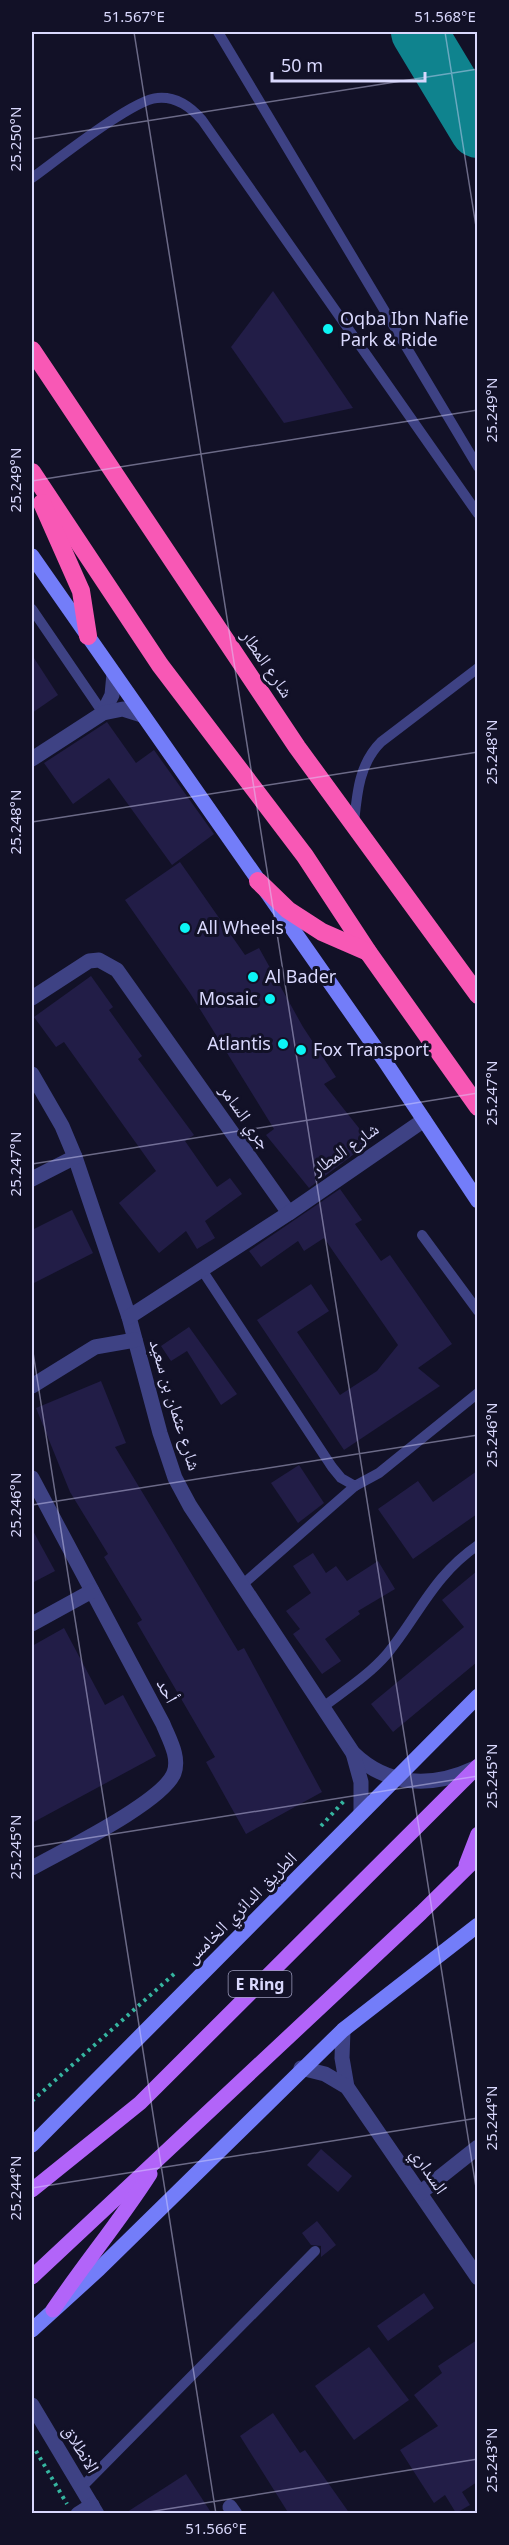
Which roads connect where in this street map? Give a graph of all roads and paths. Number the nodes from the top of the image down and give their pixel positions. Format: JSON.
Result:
{"nodes":[{"id":1,"x":218,"y":32,"type":"edge"},
{"id":2,"x":32,"y":178,"type":"edge"},
{"id":3,"x":32,"y":350,"type":"edge"},
{"id":4,"x":477,"y":467,"type":"edge"},
{"id":5,"x":32,"y":472,"type":"edge"},
{"id":6,"x":32,"y":480,"type":"edge"},
{"id":7,"x":477,"y":514,"type":"edge"},
{"id":8,"x":32,"y":556,"type":"edge"},
{"id":9,"x":32,"y":609,"type":"edge"},
{"id":10,"x":88,"y":636,"type":"junction"},
{"id":11,"x":477,"y":668,"type":"edge"},
{"id":12,"x":114,"y":674,"type":"junction"},
{"id":13,"x":103,"y":712,"type":"junction"},
{"id":14,"x":142,"y":715,"type":"junction"},
{"id":15,"x":32,"y":759,"type":"edge"},
{"id":16,"x":354,"y":823,"type":"junction"},
{"id":17,"x":258,"y":881,"type":"junction"},
{"id":18,"x":368,"y":952,"type":"junction"},
{"id":19,"x":477,"y":995,"type":"edge"},
{"id":20,"x":32,"y":998,"type":"edge"},
{"id":21,"x":437,"y":1048,"type":"junction"},
{"id":22,"x":32,"y":1074,"type":"edge"},
{"id":23,"x":477,"y":1087,"type":"edge"},
{"id":24,"x":477,"y":1107,"type":"edge"},
{"id":25,"x":424,"y":1120,"type":"junction"},
{"id":26,"x":75,"y":1156,"type":"junction"},
{"id":27,"x":32,"y":1179,"type":"edge"},
{"id":28,"x":477,"y":1201,"type":"edge"},
{"id":29,"x":289,"y":1213,"type":"junction"},
{"id":30,"x":422,"y":1235,"type":"dead end"},
{"id":31,"x":202,"y":1270,"type":"junction"},
{"id":32,"x":477,"y":1311,"type":"edge"},
{"id":33,"x":129,"y":1317,"type":"junction"},
{"id":34,"x":135,"y":1340,"type":"junction"},
{"id":35,"x":32,"y":1386,"type":"edge"},
{"id":36,"x":477,"y":1393,"type":"edge"},
{"id":37,"x":32,"y":1478,"type":"edge"},
{"id":38,"x":355,"y":1486,"type":"junction"},
{"id":39,"x":477,"y":1545,"type":"edge"},
{"id":40,"x":242,"y":1585,"type":"junction"},
{"id":41,"x":92,"y":1591,"type":"junction"},
{"id":42,"x":32,"y":1624,"type":"edge"},
{"id":43,"x":477,"y":1696,"type":"edge"},
{"id":44,"x":323,"y":1707,"type":"junction"},
{"id":45,"x":353,"y":1753,"type":"junction"},
{"id":46,"x":476,"y":1767,"type":"edge"},
{"id":47,"x":394,"y":1779,"type":"junction"},
{"id":48,"x":361,"y":1782,"type":"junction"},
{"id":49,"x":362,"y":1813,"type":"junction"},
{"id":50,"x":314,"y":1834,"type":"dead end"},
{"id":51,"x":477,"y":1834,"type":"edge"},
{"id":52,"x":477,"y":1857,"type":"edge"},
{"id":53,"x":32,"y":1868,"type":"edge"},
{"id":54,"x":466,"y":1868,"type":"junction"},
{"id":55,"x":477,"y":1925,"type":"edge"},
{"id":56,"x":175,"y":1973,"type":"dead end"},
{"id":57,"x":343,"y":2030,"type":"junction"},
{"id":58,"x":301,"y":2068,"type":"junction"},
{"id":59,"x":347,"y":2087,"type":"junction"},
{"id":60,"x":32,"y":2102,"type":"edge"},
{"id":61,"x":32,"y":2145,"type":"edge"},
{"id":62,"x":477,"y":2147,"type":"edge"},
{"id":63,"x":162,"y":2155,"type":"junction"},
{"id":64,"x":32,"y":2190,"type":"edge"},
{"id":65,"x":420,"y":2193,"type":"junction"},
{"id":66,"x":315,"y":2251,"type":"dead end"},
{"id":67,"x":32,"y":2277,"type":"edge"},
{"id":68,"x":477,"y":2278,"type":"edge"},
{"id":69,"x":53,"y":2310,"type":"junction"},
{"id":70,"x":32,"y":2330,"type":"edge"},
{"id":71,"x":32,"y":2405,"type":"edge"},
{"id":72,"x":32,"y":2442,"type":"edge"},
{"id":73,"x":81,"y":2488,"type":"junction"},
{"id":74,"x":94,"y":2510,"type":"edge"},
{"id":75,"x":72,"y":2514,"type":"edge"},
{"id":76,"x":78,"y":2514,"type":"edge"}],
"edges":[{"from":1,"to":4,"type":"lane"},
{"from":2,"to":7,"type":"lane"},
{"from":3,"to":16,"type":"highway","name":"شارع المطار"},
{"from":5,"to":18,"type":"highway"},
{"from":6,"to":10,"type":"highway"},
{"from":8,"to":10,"type":"street"},
{"from":9,"to":13,"type":"lane"},
{"from":10,"to":12,"type":"street"},
{"from":11,"to":16,"type":"lane"},
{"from":12,"to":13,"type":"street"},
{"from":12,"to":14,"type":"street"},
{"from":13,"to":14,"type":"street"},
{"from":13,"to":15,"type":"street"},
{"from":14,"to":17,"type":"street"},
{"from":16,"to":19,"type":"highway","name":"شارع المطار"},
{"from":17,"to":18,"type":"highway"},
{"from":17,"to":25,"type":"street"},
{"from":18,"to":21,"type":"highway"},
{"from":20,"to":29,"type":"street","name":"جري السامر"},
{"from":21,"to":23,"type":"highway"},
{"from":21,"to":24,"type":"highway"},
{"from":22,"to":26,"type":"street","name":"شارع عثمان بن سعيد"},
{"from":25,"to":28,"type":"street"},
{"from":25,"to":29,"type":"street","name":"شارع المطار"},
{"from":26,"to":27,"type":"street"},
{"from":26,"to":33,"type":"street","name":"شارع عثمان بن سعيد"},
{"from":29,"to":31,"type":"street"},
{"from":30,"to":32,"type":"lane"},
{"from":31,"to":33,"type":"street"},
{"from":31,"to":38,"type":"lane"},
{"from":33,"to":34,"type":"street","name":"شارع عثمان بن سعيد"},
{"from":34,"to":35,"type":"street"},
{"from":34,"to":40,"type":"street","name":"شارع عثمان بن سعيد"},
{"from":36,"to":38,"type":"lane"},
{"from":37,"to":41,"type":"street","name":"أحد"},
{"from":38,"to":40,"type":"lane"},
{"from":39,"to":44,"type":"lane"},
{"from":40,"to":44,"type":"street","name":"شارع عثمان بن سعيد"},
{"from":41,"to":42,"type":"street"},
{"from":41,"to":53,"type":"street","name":"أحد"},
{"from":43,"to":47,"type":"street","name":"الطريق الدائري الخامس"},
{"from":44,"to":45,"type":"street","name":"شارع عثمان بن سعيد"},
{"from":45,"to":47,"type":"street","name":"شارع عثمان بن سعيد"},
{"from":45,"to":48,"type":"street","name":"شارع عثمان بن سعيد"},
{"from":46,"to":47,"type":"street","name":"شارع عثمان بن سعيد"},
{"from":46,"to":64,"type":"main road","number":"E Ring"},
{"from":47,"to":49,"type":"street","name":"الطريق الدائري الخامس"},
{"from":48,"to":49,"type":"street","name":"شارع عثمان بن سعيد"},
{"from":48,"to":50,"type":"path"},
{"from":49,"to":61,"type":"street","name":"الطريق الدائري الخامس"},
{"from":51,"to":54,"type":"main road"},
{"from":52,"to":54,"type":"main road"},
{"from":54,"to":63,"type":"main road"},
{"from":55,"to":57,"type":"street"},
{"from":56,"to":60,"type":"path"},
{"from":57,"to":58,"type":"street"},
{"from":57,"to":59,"type":"street","name":"السداري"},
{"from":58,"to":59,"type":"street","name":"السداري"},
{"from":58,"to":69,"type":"street"},
{"from":59,"to":65,"type":"street","name":"السداري"},
{"from":62,"to":65,"type":"street"},
{"from":63,"to":67,"type":"main road"},
{"from":63,"to":69,"type":"main road"},
{"from":65,"to":68,"type":"street","name":"السداري"},
{"from":66,"to":73,"type":"lane"},
{"from":69,"to":70,"type":"street"},
{"from":71,"to":73,"type":"street","name":"الانطلاق"},
{"from":72,"to":75,"type":"path"},
{"from":73,"to":74,"type":"street","name":"الانطلاق"},
{"from":74,"to":76,"type":"street"}]}
